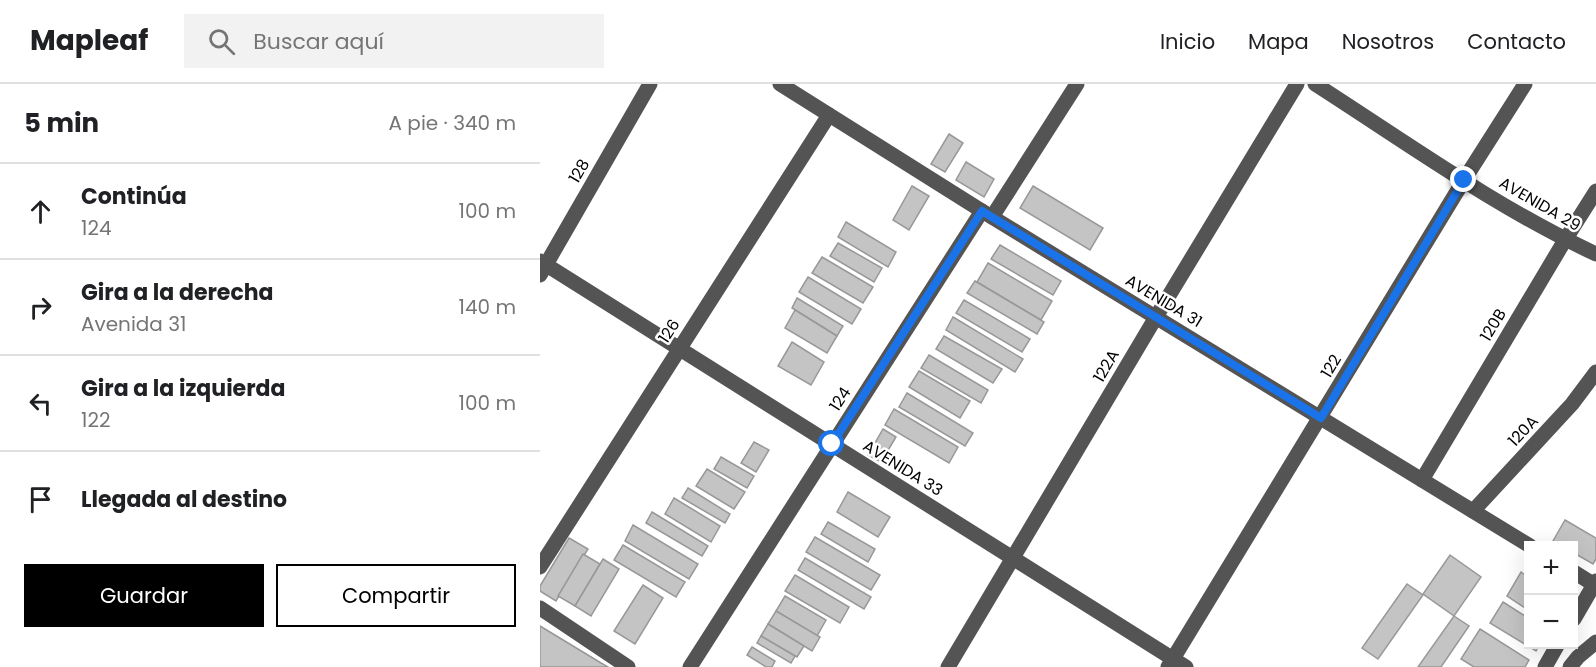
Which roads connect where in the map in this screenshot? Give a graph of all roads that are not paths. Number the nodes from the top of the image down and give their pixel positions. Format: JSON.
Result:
{"nodes":[{"id":1,"x":650,"y":84,"type":"edge"},
{"id":2,"x":780,"y":84,"type":"edge"},
{"id":3,"x":1077,"y":84,"type":"edge"},
{"id":4,"x":1297,"y":84,"type":"edge"},
{"id":5,"x":1316,"y":84,"type":"edge"},
{"id":6,"x":1525,"y":84,"type":"edge"},
{"id":7,"x":829,"y":115,"type":"junction"},
{"id":8,"x":1464,"y":180,"type":"junction"},
{"id":9,"x":1596,"y":191,"type":"edge"},
{"id":10,"x":987,"y":214,"type":"junction"},
{"id":11,"x":1564,"y":240,"type":"junction"},
{"id":12,"x":1596,"y":255,"type":"edge"},
{"id":13,"x":542,"y":267,"type":"edge"},
{"id":14,"x":1156,"y":317,"type":"junction"},
{"id":15,"x":680,"y":349,"type":"junction"},
{"id":16,"x":1596,"y":372,"type":"edge"},
{"id":17,"x":1321,"y":418,"type":"junction"},
{"id":18,"x":832,"y":444,"type":"junction"},
{"id":19,"x":1422,"y":480,"type":"junction"},
{"id":20,"x":1473,"y":511,"type":"junction"},
{"id":21,"x":1524,"y":542,"type":"edge"},
{"id":22,"x":1014,"y":559,"type":"junction"},
{"id":23,"x":540,"y":567,"type":"edge"},
{"id":24,"x":1578,"y":574,"type":"edge"},
{"id":25,"x":1595,"y":584,"type":"edge"},
{"id":26,"x":540,"y":608,"type":"edge"},
{"id":27,"x":1578,"y":612,"type":"edge"},
{"id":28,"x":1595,"y":644,"type":"edge"},
{"id":29,"x":1556,"y":649,"type":"edge"},
{"id":30,"x":1176,"y":664,"type":"edge"},
{"id":31,"x":628,"y":667,"type":"edge"},
{"id":32,"x":690,"y":667,"type":"edge"},
{"id":33,"x":948,"y":667,"type":"edge"},
{"id":34,"x":1545,"y":667,"type":"edge"},
{"id":35,"x":1570,"y":667,"type":"edge"},
{"id":36,"x":1584,"y":667,"type":"edge"}],
"edges":[{"from":1,"to":13,"type":"street","name":"128"},
{"from":2,"to":7,"type":"street","name":"AVENIDA 31"},
{"from":3,"to":10,"type":"street","name":"124"},
{"from":4,"to":14,"type":"street","name":"122A"},
{"from":5,"to":8,"type":"street","name":"AVENIDA 29"},
{"from":6,"to":8,"type":"street","name":"122"},
{"from":7,"to":10,"type":"street","name":"AVENIDA 31"},
{"from":7,"to":15,"type":"street","name":"126"},
{"from":8,"to":11,"type":"street","name":"AVENIDA 29"},
{"from":8,"to":17,"type":"street","name":"122"},
{"from":9,"to":11,"type":"street","name":"120B"},
{"from":10,"to":14,"type":"street","name":"AVENIDA 31"},
{"from":10,"to":18,"type":"street","name":"124"},
{"from":11,"to":12,"type":"street","name":"AVENIDA 29"},
{"from":11,"to":19,"type":"street","name":"120B"},
{"from":13,"to":15,"type":"street","name":"AVENIDA 33"},
{"from":14,"to":17,"type":"street","name":"AVENIDA 31"},
{"from":14,"to":22,"type":"street","name":"122A"},
{"from":15,"to":18,"type":"street","name":"AVENIDA 33"},
{"from":15,"to":23,"type":"street","name":"126"},
{"from":16,"to":20,"type":"street","name":"120A"},
{"from":17,"to":19,"type":"street","name":"AVENIDA 31"},
{"from":17,"to":30,"type":"street","name":"122"},
{"from":18,"to":22,"type":"street","name":"AVENIDA 33"},
{"from":18,"to":32,"type":"street","name":"124"},
{"from":19,"to":20,"type":"street","name":"AVENIDA 31"},
{"from":20,"to":21,"type":"street","name":"AVENIDA 31"},
{"from":22,"to":30,"type":"street","name":"AVENIDA 33"},
{"from":22,"to":33,"type":"street","name":"122A"},
{"from":24,"to":25,"type":"street"},
{"from":25,"to":27,"type":"street"},
{"from":26,"to":31,"type":"street"},
{"from":28,"to":35,"type":"street"},
{"from":28,"to":36,"type":"street"},
{"from":29,"to":34,"type":"street"}]}
